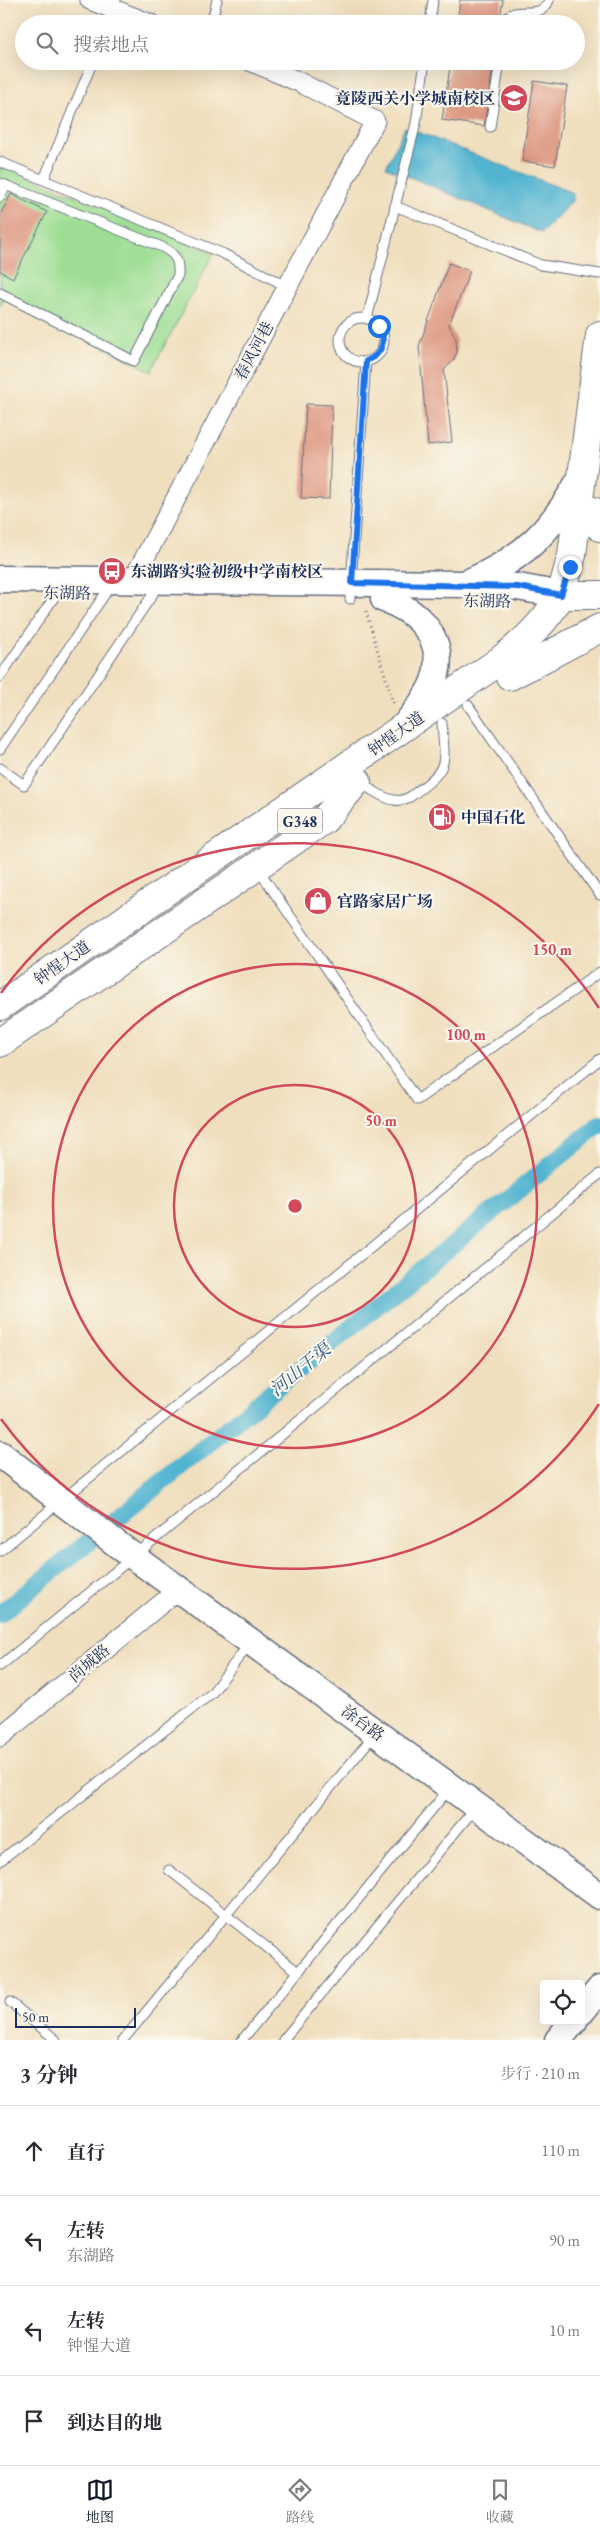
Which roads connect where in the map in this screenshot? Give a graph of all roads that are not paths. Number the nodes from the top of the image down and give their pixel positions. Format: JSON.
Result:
{"nodes":[{"id":1,"x":90,"y":0,"type":"edge"},
{"id":2,"x":217,"y":0,"type":"edge"},
{"id":3,"x":433,"y":0,"type":"edge"},
{"id":4,"x":549,"y":0,"type":"edge"},
{"id":5,"x":113,"y":11,"type":"edge"},
{"id":6,"x":213,"y":15,"type":"edge"},
{"id":7,"x":431,"y":15,"type":"edge"},
{"id":8,"x":508,"y":15,"type":"edge"},
{"id":9,"x":89,"y":70,"type":"edge"},
{"id":10,"x":271,"y":70,"type":"edge"},
{"id":11,"x":424,"y":70,"type":"edge"},
{"id":12,"x":499,"y":70,"type":"edge"},
{"id":13,"x":490,"y":127,"type":"dead end"},
{"id":14,"x":0,"y":162,"type":"edge"},
{"id":15,"x":44,"y":179,"type":"junction"},
{"id":16,"x":3,"y":184,"type":"edge"},
{"id":17,"x":0,"y":197,"type":"edge"},
{"id":18,"x":395,"y":206,"type":"junction"},
{"id":19,"x":600,"y":274,"type":"edge"},
{"id":20,"x":288,"y":287,"type":"junction"},
{"id":21,"x":0,"y":293,"type":"edge"},
{"id":22,"x":367,"y":319,"type":"junction"},
{"id":23,"x":600,"y":335,"type":"edge"},
{"id":24,"x":366,"y":361,"type":"junction"},
{"id":25,"x":591,"y":466,"type":"edge"},
{"id":26,"x":597,"y":519,"type":"edge"},
{"id":27,"x":0,"y":579,"type":"edge"},
{"id":28,"x":463,"y":584,"type":"junction"},
{"id":29,"x":143,"y":587,"type":"junction"},
{"id":30,"x":0,"y":591,"type":"edge"},
{"id":31,"x":57,"y":593,"type":"junction"},
{"id":32,"x":105,"y":594,"type":"junction"},
{"id":33,"x":362,"y":595,"type":"junction"},
{"id":34,"x":580,"y":595,"type":"edge"},
{"id":35,"x":600,"y":628,"type":"edge"},
{"id":36,"x":510,"y":676,"type":"junction"},
{"id":37,"x":0,"y":677,"type":"edge"},
{"id":38,"x":468,"y":706,"type":"junction"},
{"id":39,"x":442,"y":723,"type":"junction"},
{"id":40,"x":402,"y":730,"type":"junction"},
{"id":41,"x":0,"y":749,"type":"edge"},
{"id":42,"x":0,"y":768,"type":"edge"},
{"id":43,"x":357,"y":782,"type":"junction"},
{"id":44,"x":256,"y":867,"type":"junction"},
{"id":45,"x":600,"y":895,"type":"edge"},
{"id":46,"x":109,"y":923,"type":"junction"},
{"id":47,"x":600,"y":972,"type":"edge"},
{"id":48,"x":0,"y":990,"type":"edge"},
{"id":49,"x":0,"y":1006,"type":"edge"},
{"id":50,"x":0,"y":1027,"type":"edge"},
{"id":51,"x":0,"y":1043,"type":"edge"},
{"id":52,"x":600,"y":1059,"type":"edge"},
{"id":53,"x":600,"y":1174,"type":"edge"},
{"id":54,"x":0,"y":1454,"type":"edge"},
{"id":55,"x":64,"y":1504,"type":"junction"},
{"id":56,"x":0,"y":1551,"type":"edge"},
{"id":57,"x":130,"y":1554,"type":"junction"},
{"id":58,"x":179,"y":1589,"type":"junction"},
{"id":59,"x":251,"y":1642,"type":"junction"},
{"id":60,"x":0,"y":1666,"type":"edge"},
{"id":61,"x":376,"y":1733,"type":"junction"},
{"id":62,"x":0,"y":1737,"type":"edge"},
{"id":63,"x":451,"y":1787,"type":"junction"},
{"id":64,"x":477,"y":1806,"type":"junction"},
{"id":65,"x":0,"y":1861,"type":"edge"},
{"id":66,"x":170,"y":1870,"type":"dead end"},
{"id":67,"x":600,"y":1896,"type":"edge"},
{"id":68,"x":226,"y":1915,"type":"junction"},
{"id":69,"x":298,"y":1972,"type":"junction"},
{"id":70,"x":600,"y":1989,"type":"edge"},
{"id":71,"x":10,"y":2002,"type":"dead end"},
{"id":72,"x":585,"y":2007,"type":"edge"},
{"id":73,"x":571,"y":2025,"type":"edge"},
{"id":74,"x":56,"y":2040,"type":"edge"},
{"id":75,"x":123,"y":2040,"type":"edge"},
{"id":76,"x":242,"y":2040,"type":"edge"},
{"id":77,"x":283,"y":2040,"type":"edge"},
{"id":78,"x":558,"y":2040,"type":"edge"}],
"edges":[{"from":1,"to":5,"type":"street"},
{"from":2,"to":6,"type":"lane"},
{"from":3,"to":7,"type":"lane"},
{"from":4,"to":8,"type":"lane"},
{"from":9,"to":15,"type":"lane"},
{"from":10,"to":20,"type":"street","name":"春风河巷"},
{"from":11,"to":18,"type":"lane"},
{"from":12,"to":13,"type":"lane"},
{"from":14,"to":15,"type":"lane"},
{"from":15,"to":20,"type":"lane"},
{"from":16,"to":17,"type":"lane"},
{"from":16,"to":21,"type":"lane"},
{"from":18,"to":19,"type":"lane"},
{"from":18,"to":22,"type":"lane"},
{"from":20,"to":29,"type":"street","name":"春风河巷"},
{"from":22,"to":24,"type":"lane"},
{"from":22,"to":24,"type":"lane"},
{"from":23,"to":25,"type":"main road","name":"钟惺大道"},
{"from":24,"to":33,"type":"lane"},
{"from":25,"to":26,"type":"main road","name":"钟惺大道"},
{"from":25,"to":28,"type":"main road"},
{"from":25,"to":34,"type":"main road","name":"钟惺大道"},
{"from":26,"to":34,"type":"main road","name":"钟惺大道"},
{"from":27,"to":29,"type":"main road","name":"东湖路"},
{"from":28,"to":33,"type":"main road","name":"东湖路"},
{"from":28,"to":34,"type":"main road","name":"东湖路"},
{"from":29,"to":32,"type":"main road","name":"东湖路"},
{"from":29,"to":33,"type":"main road","name":"东湖路"},
{"from":29,"to":42,"type":"lane"},
{"from":30,"to":31,"type":"main road","name":"东湖路"},
{"from":31,"to":32,"type":"main road","name":"东湖路"},
{"from":31,"to":37,"type":"lane"},
{"from":32,"to":41,"type":"lane"},
{"from":33,"to":34,"type":"main road","name":"东湖路"},
{"from":33,"to":40,"type":"main road"},
{"from":34,"to":36,"type":"main road","name":"钟惺大道","number":"G348"},
{"from":34,"to":40,"type":"main road","name":"钟惺大道","number":"G348"},
{"from":35,"to":36,"type":"main road"},
{"from":36,"to":38,"type":"main road","name":"钟惺大道","number":"G348"},
{"from":38,"to":39,"type":"main road","name":"钟惺大道","number":"G348"},
{"from":38,"to":45,"type":"lane"},
{"from":39,"to":43,"type":"main road","name":"钟惺大道","number":"G348"},
{"from":39,"to":43,"type":"lane"},
{"from":40,"to":46,"type":"main road","name":"钟惺大道","number":"G348"},
{"from":43,"to":44,"type":"main road"},
{"from":43,"to":50,"type":"main road","name":"钟惺大道","number":"G348"},
{"from":44,"to":47,"type":"lane"},
{"from":44,"to":51,"type":"main road"},
{"from":46,"to":48,"type":"main road"},
{"from":46,"to":49,"type":"main road","name":"钟惺大道","number":"G348"},
{"from":52,"to":55,"type":"lane"},
{"from":53,"to":57,"type":"lane"},
{"from":54,"to":55,"type":"main road"},
{"from":55,"to":56,"type":"lane"},
{"from":55,"to":57,"type":"main road","name":"涂台路"},
{"from":57,"to":58,"type":"main road","name":"涂台路"},
{"from":57,"to":60,"type":"lane"},
{"from":58,"to":59,"type":"main road","name":"涂台路"},
{"from":58,"to":62,"type":"street","name":"尚城路"},
{"from":59,"to":61,"type":"main road","name":"涂台路"},
{"from":59,"to":65,"type":"lane"},
{"from":61,"to":63,"type":"main road","name":"涂台路"},
{"from":61,"to":68,"type":"lane"},
{"from":63,"to":64,"type":"main road","name":"涂台路"},
{"from":63,"to":69,"type":"lane"},
{"from":64,"to":67,"type":"main road","name":"涂台路"},
{"from":64,"to":77,"type":"lane"},
{"from":66,"to":68,"type":"lane"},
{"from":68,"to":69,"type":"lane"},
{"from":68,"to":75,"type":"lane"},
{"from":69,"to":76,"type":"lane"},
{"from":70,"to":72,"type":"main road"},
{"from":71,"to":74,"type":"lane"},
{"from":73,"to":78,"type":"main road"}]}
